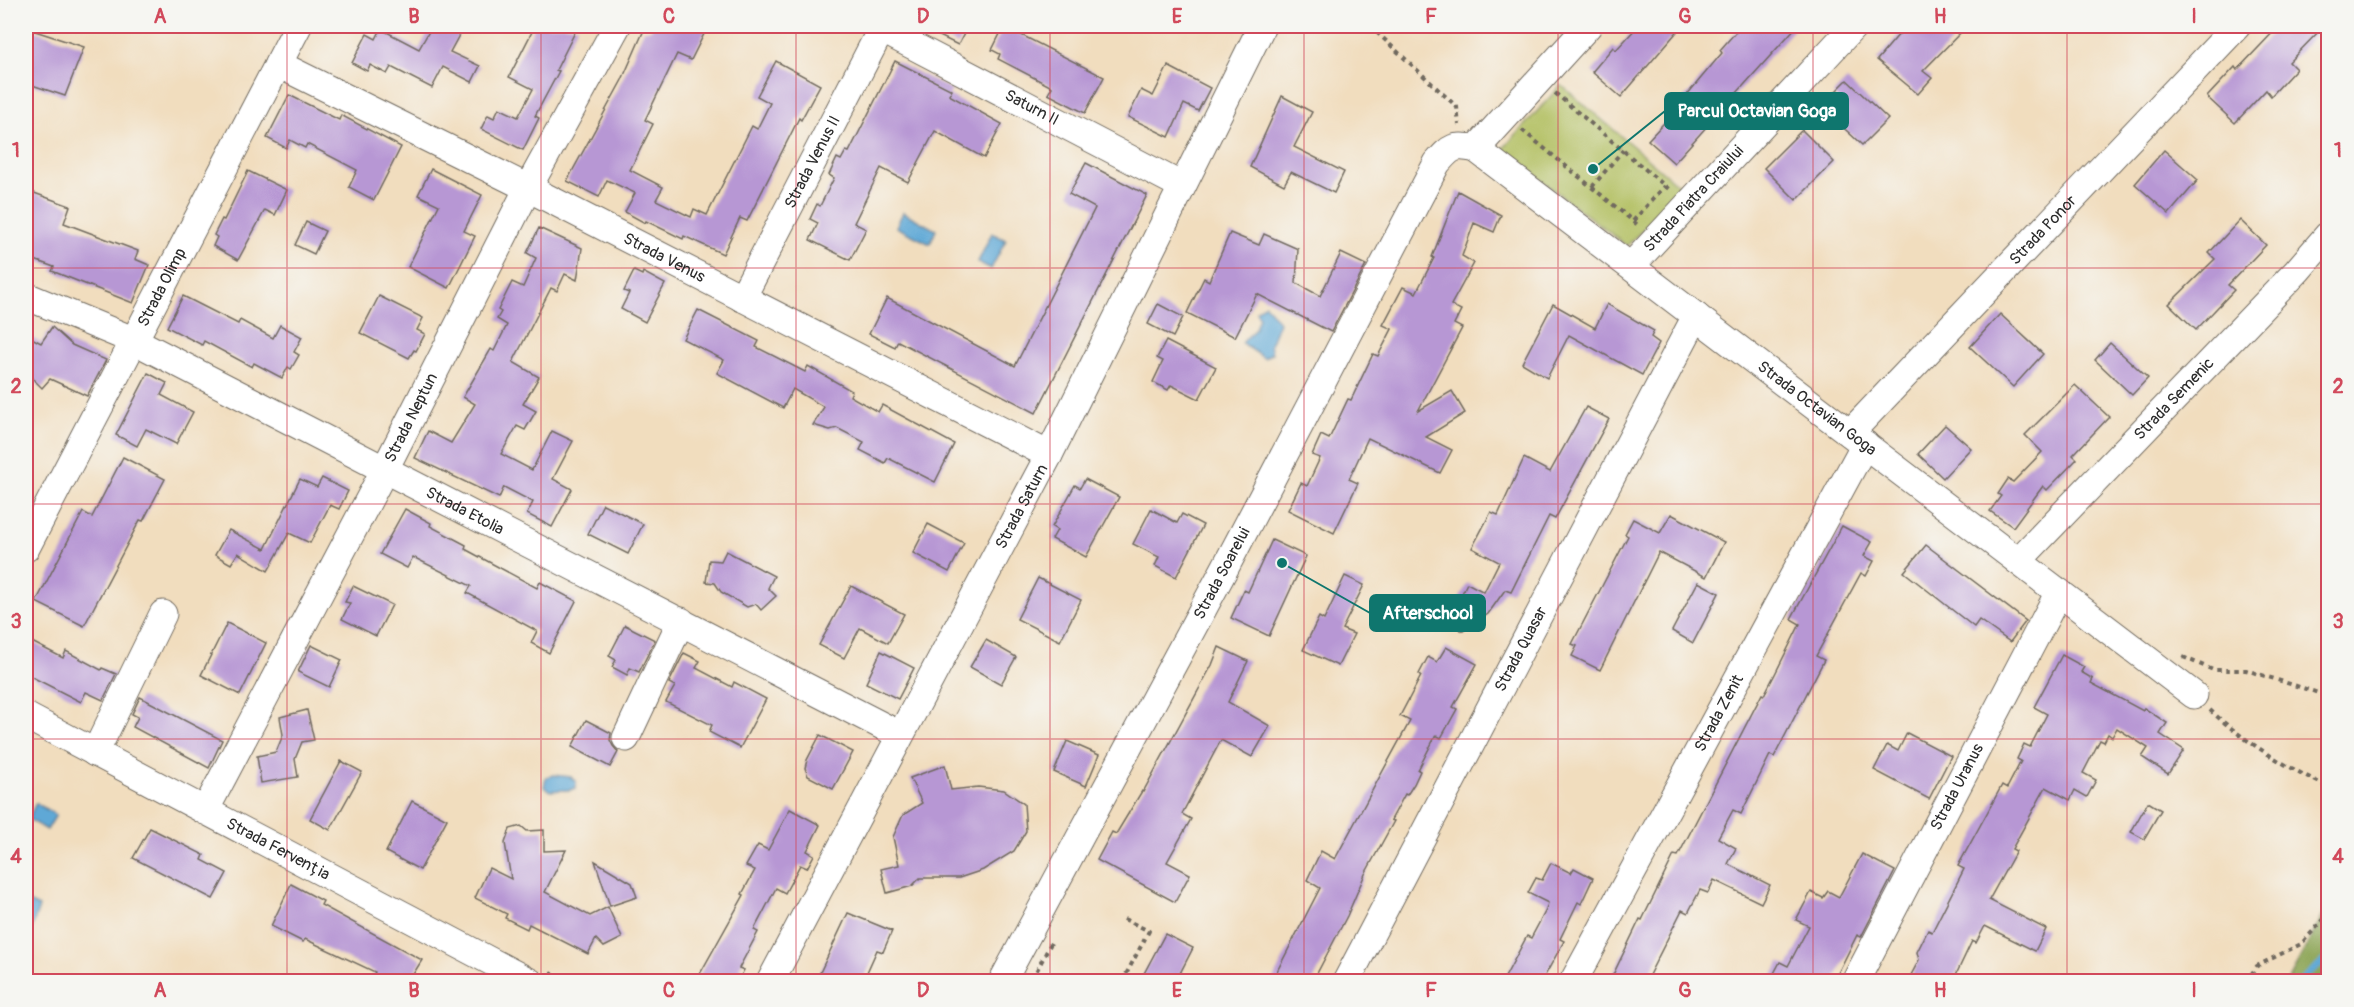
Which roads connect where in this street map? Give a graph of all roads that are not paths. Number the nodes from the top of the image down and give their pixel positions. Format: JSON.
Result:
{"nodes":[{"id":1,"x":298,"y":26,"type":"edge"},
{"id":2,"x":617,"y":26,"type":"edge"},
{"id":3,"x":1262,"y":26,"type":"edge"},
{"id":4,"x":1587,"y":26,"type":"edge"},
{"id":5,"x":1854,"y":26,"type":"edge"},
{"id":6,"x":2237,"y":26,"type":"edge"},
{"id":7,"x":882,"y":27,"type":"edge"},
{"id":8,"x":278,"y":64,"type":"junction"},
{"id":9,"x":1468,"y":147,"type":"junction"},
{"id":10,"x":1182,"y":186,"type":"junction"},
{"id":11,"x":528,"y":188,"type":"junction"},
{"id":12,"x":2328,"y":235,"type":"edge"},
{"id":13,"x":1631,"y":266,"type":"junction"},
{"id":14,"x":26,"y":296,"type":"edge"},
{"id":15,"x":742,"y":298,"type":"junction"},
{"id":16,"x":1696,"y":316,"type":"junction"},
{"id":17,"x":135,"y":341,"type":"junction"},
{"id":18,"x":1857,"y":439,"type":"junction"},
{"id":19,"x":1049,"y":455,"type":"junction"},
{"id":20,"x":385,"y":469,"type":"junction"},
{"id":21,"x":26,"y":548,"type":"edge"},
{"id":22,"x":2018,"y":561,"type":"junction"},
{"id":23,"x":2059,"y":592,"type":"junction"},
{"id":24,"x":163,"y":614,"type":"dead end"},
{"id":25,"x":681,"y":621,"type":"junction"},
{"id":26,"x":2194,"y":695,"type":"road end"},
{"id":27,"x":26,"y":716,"type":"edge"},
{"id":28,"x":900,"y":735,"type":"junction"},
{"id":29,"x":626,"y":738,"type":"dead end"},
{"id":30,"x":95,"y":753,"type":"junction"},
{"id":31,"x":205,"y":811,"type":"junction"},
{"id":32,"x":530,"y":981,"type":"edge"},
{"id":33,"x":770,"y":981,"type":"edge"},
{"id":34,"x":1002,"y":981,"type":"edge"},
{"id":35,"x":1346,"y":981,"type":"edge"},
{"id":36,"x":1573,"y":981,"type":"edge"},
{"id":37,"x":1855,"y":981,"type":"edge"}],
"edges":[{"from":1,"to":8,"type":"street","name":"Strada Olimp"},
{"from":2,"to":11,"type":"street","name":"Strada Neptun"},
{"from":3,"to":10,"type":"street","name":"Strada Saturn"},
{"from":4,"to":9,"type":"street"},
{"from":5,"to":13,"type":"street","name":"Strada Piatra Craiului"},
{"from":6,"to":18,"type":"street","name":"Strada Ponor"},
{"from":7,"to":10,"type":"street","name":"Saturn II"},
{"from":7,"to":15,"type":"street","name":"Strada Venus II"},
{"from":8,"to":11,"type":"street","name":"Strada Venus"},
{"from":8,"to":17,"type":"street","name":"Strada Olimp"},
{"from":9,"to":13,"type":"street","name":"Strada Octavian Goga"},
{"from":9,"to":34,"type":"street","name":"Strada Soarelui"},
{"from":10,"to":19,"type":"street","name":"Strada Saturn"},
{"from":11,"to":15,"type":"street","name":"Strada Venus"},
{"from":11,"to":20,"type":"street","name":"Strada Neptun"},
{"from":12,"to":22,"type":"street","name":"Strada Semenic"},
{"from":13,"to":16,"type":"street","name":"Strada Octavian Goga"},
{"from":14,"to":17,"type":"street","name":"Strada Etolia"},
{"from":15,"to":19,"type":"street","name":"Strada Venus"},
{"from":16,"to":18,"type":"street","name":"Strada Octavian Goga"},
{"from":16,"to":35,"type":"street","name":"Strada Quasar"},
{"from":17,"to":20,"type":"street","name":"Strada Etolia"},
{"from":17,"to":21,"type":"street","name":"Strada Olimp"},
{"from":18,"to":22,"type":"street","name":"Strada Octavian Goga"},
{"from":18,"to":36,"type":"street","name":"Strada Zenit"},
{"from":19,"to":28,"type":"street","name":"Strada Saturn"},
{"from":20,"to":25,"type":"street","name":"Strada Etolia"},
{"from":20,"to":31,"type":"street","name":"Strada Neptun"},
{"from":22,"to":23,"type":"street","name":"Strada Octavian Goga"},
{"from":23,"to":26,"type":"street","name":"Strada Octavian Goga"},
{"from":23,"to":37,"type":"street","name":"Strada Uranus"},
{"from":24,"to":30,"type":"street"},
{"from":25,"to":28,"type":"street","name":"Strada Etolia"},
{"from":25,"to":29,"type":"street"},
{"from":27,"to":30,"type":"street","name":"Strada Fervenția"},
{"from":28,"to":33,"type":"street","name":"Strada Saturn"},
{"from":30,"to":31,"type":"street","name":"Strada Fervenția"},
{"from":31,"to":32,"type":"street","name":"Strada Fervenția"}]}
